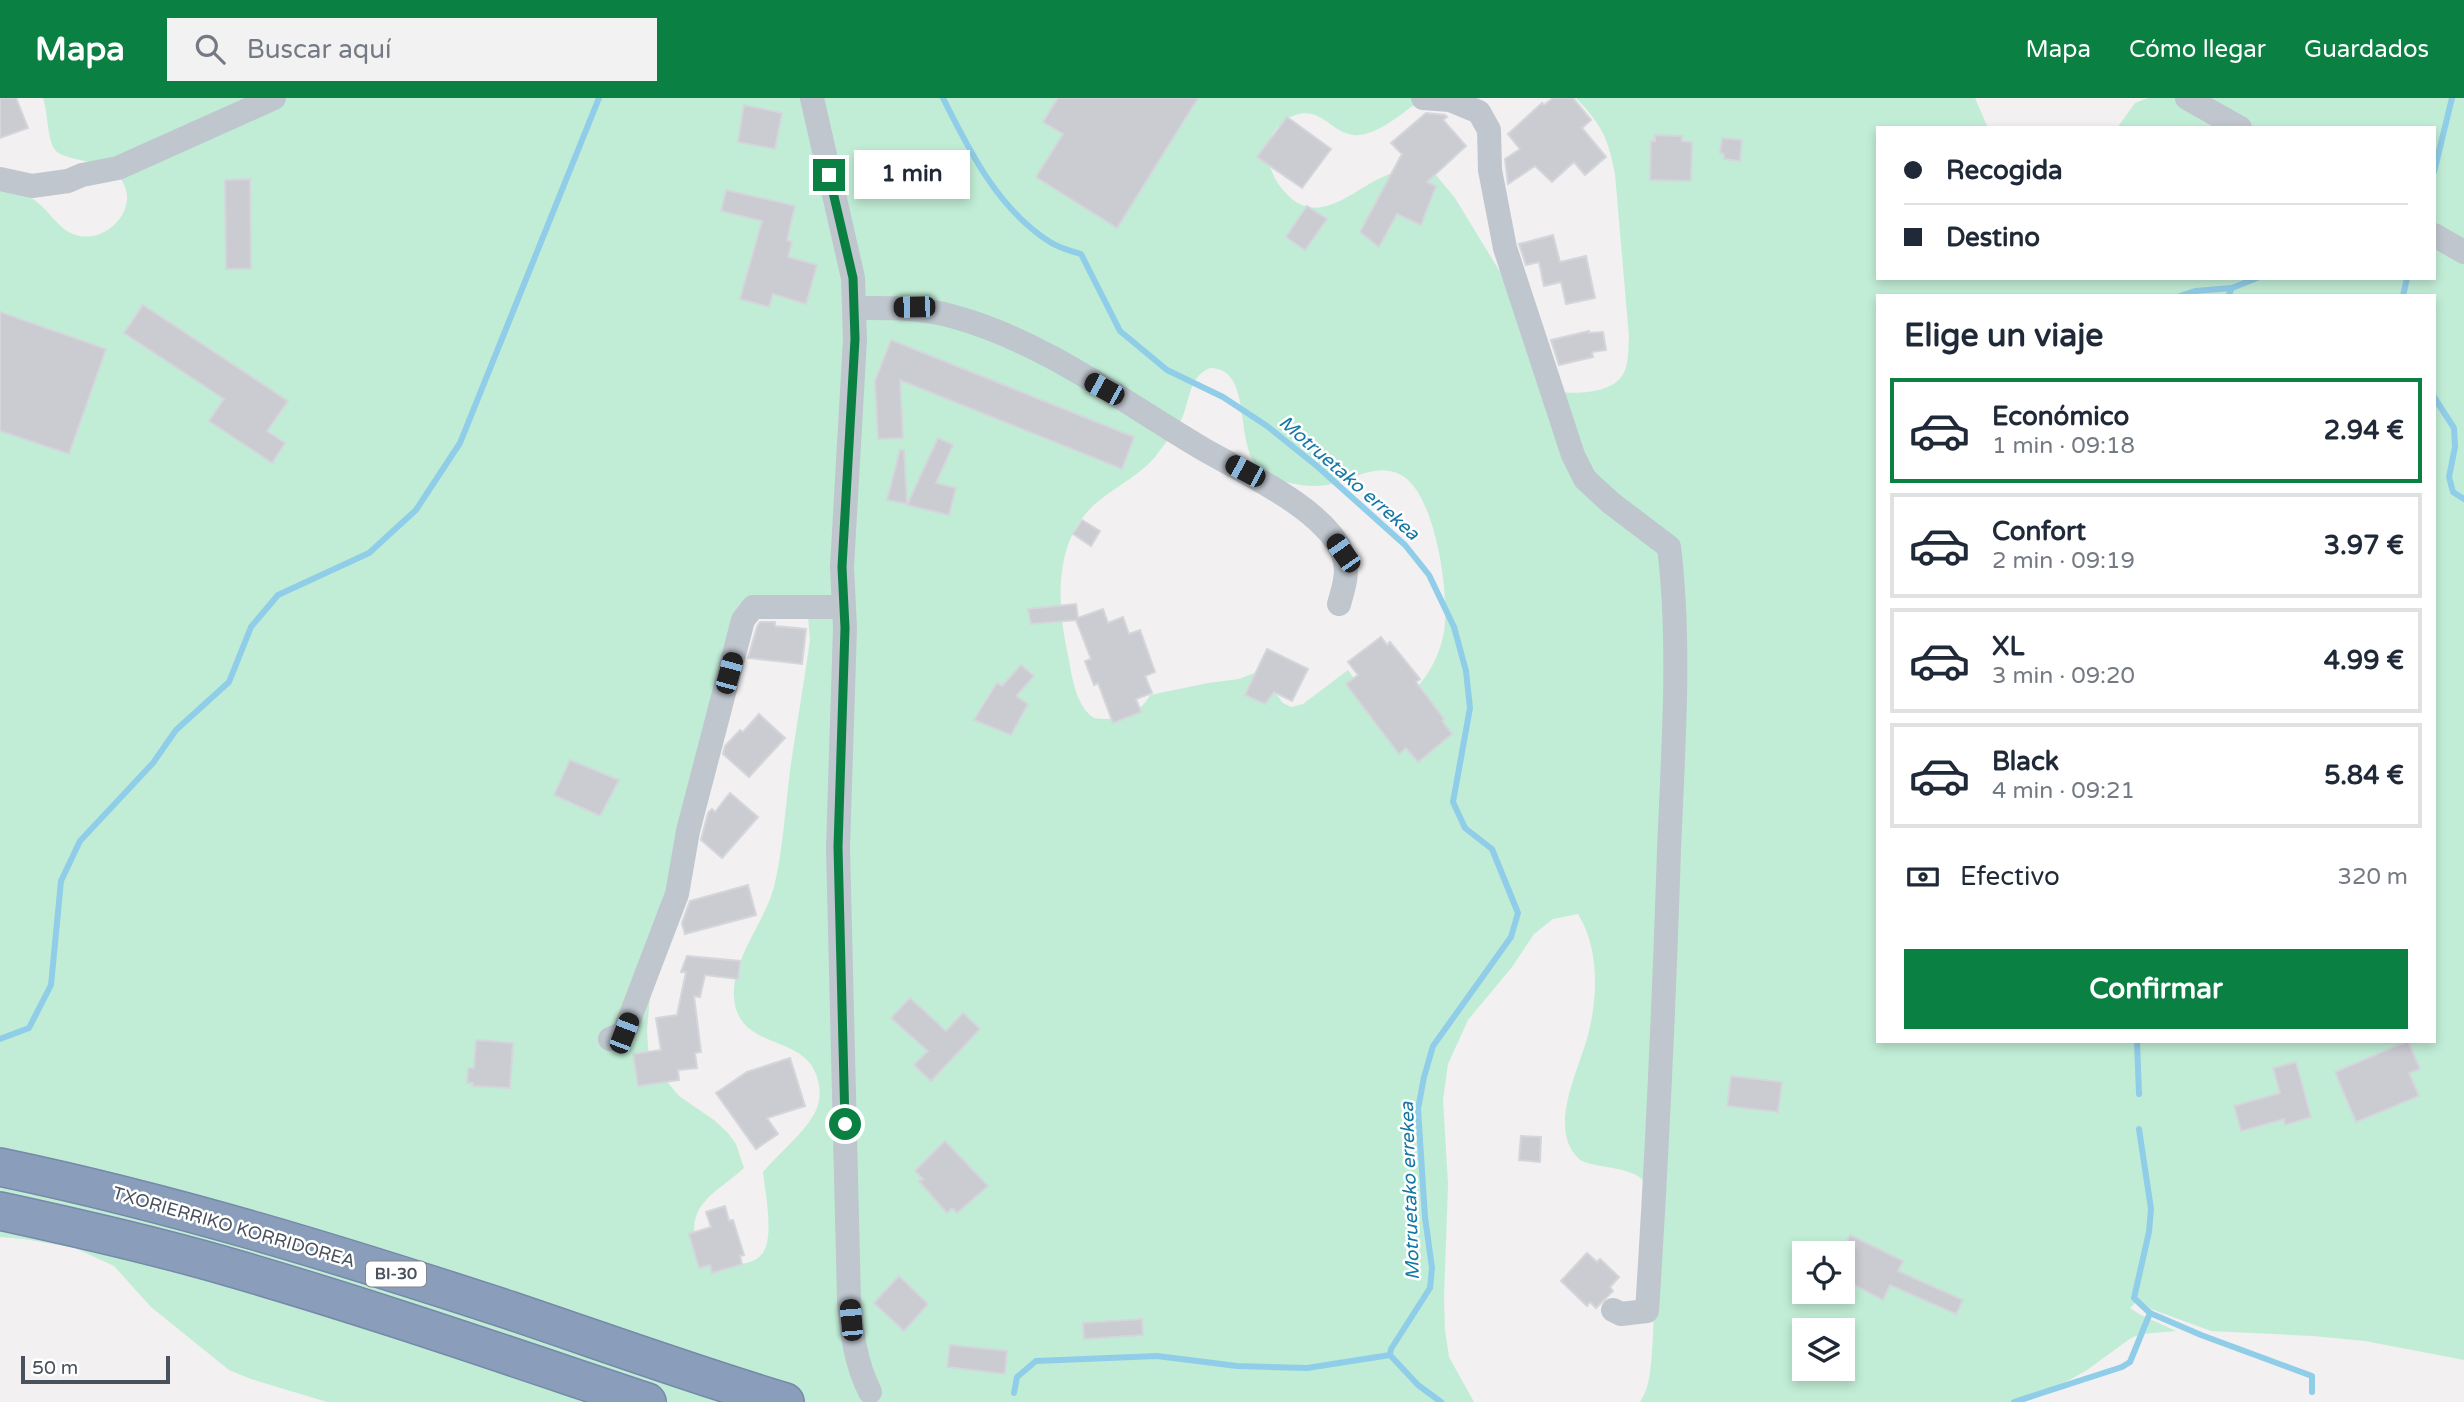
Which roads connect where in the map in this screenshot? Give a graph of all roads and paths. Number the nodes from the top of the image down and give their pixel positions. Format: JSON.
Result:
{"nodes":[{"id":1,"x":274,"y":98,"type":"edge"},
{"id":2,"x":812,"y":98,"type":"edge"},
{"id":3,"x":1423,"y":98,"type":"edge"},
{"id":4,"x":2187,"y":98,"type":"edge"},
{"id":5,"x":2236,"y":126,"type":"edge"},
{"id":6,"x":0,"y":179,"type":"edge"},
{"id":7,"x":2436,"y":236,"type":"edge"},
{"id":8,"x":2464,"y":252,"type":"edge"},
{"id":9,"x":855,"y":308,"type":"junction"},
{"id":10,"x":1339,"y":604,"type":"dead end"},
{"id":11,"x":844,"y":607,"type":"junction"},
{"id":12,"x":610,"y":1039,"type":"dead end"},
{"id":13,"x":0,"y":1167,"type":"edge"},
{"id":14,"x":0,"y":1211,"type":"edge"},
{"id":15,"x":1613,"y":1310,"type":"dead end"},
{"id":16,"x":870,"y":1392,"type":"dead end"},
{"id":17,"x":647,"y":1402,"type":"edge"},
{"id":18,"x":785,"y":1402,"type":"edge"}],
"edges":[{"from":1,"to":6,"type":"street"},
{"from":2,"to":9,"type":"street"},
{"from":3,"to":15,"type":"street"},
{"from":4,"to":5,"type":"street"},
{"from":7,"to":8,"type":"street"},
{"from":9,"to":10,"type":"street"},
{"from":9,"to":11,"type":"street"},
{"from":11,"to":12,"type":"street"},
{"from":11,"to":16,"type":"street"},
{"from":13,"to":18,"type":"highway","name":"TXORIERRIKO KORRIDOREA","number":"BI-30"},
{"from":14,"to":17,"type":"highway","number":"BI-30"}]}
